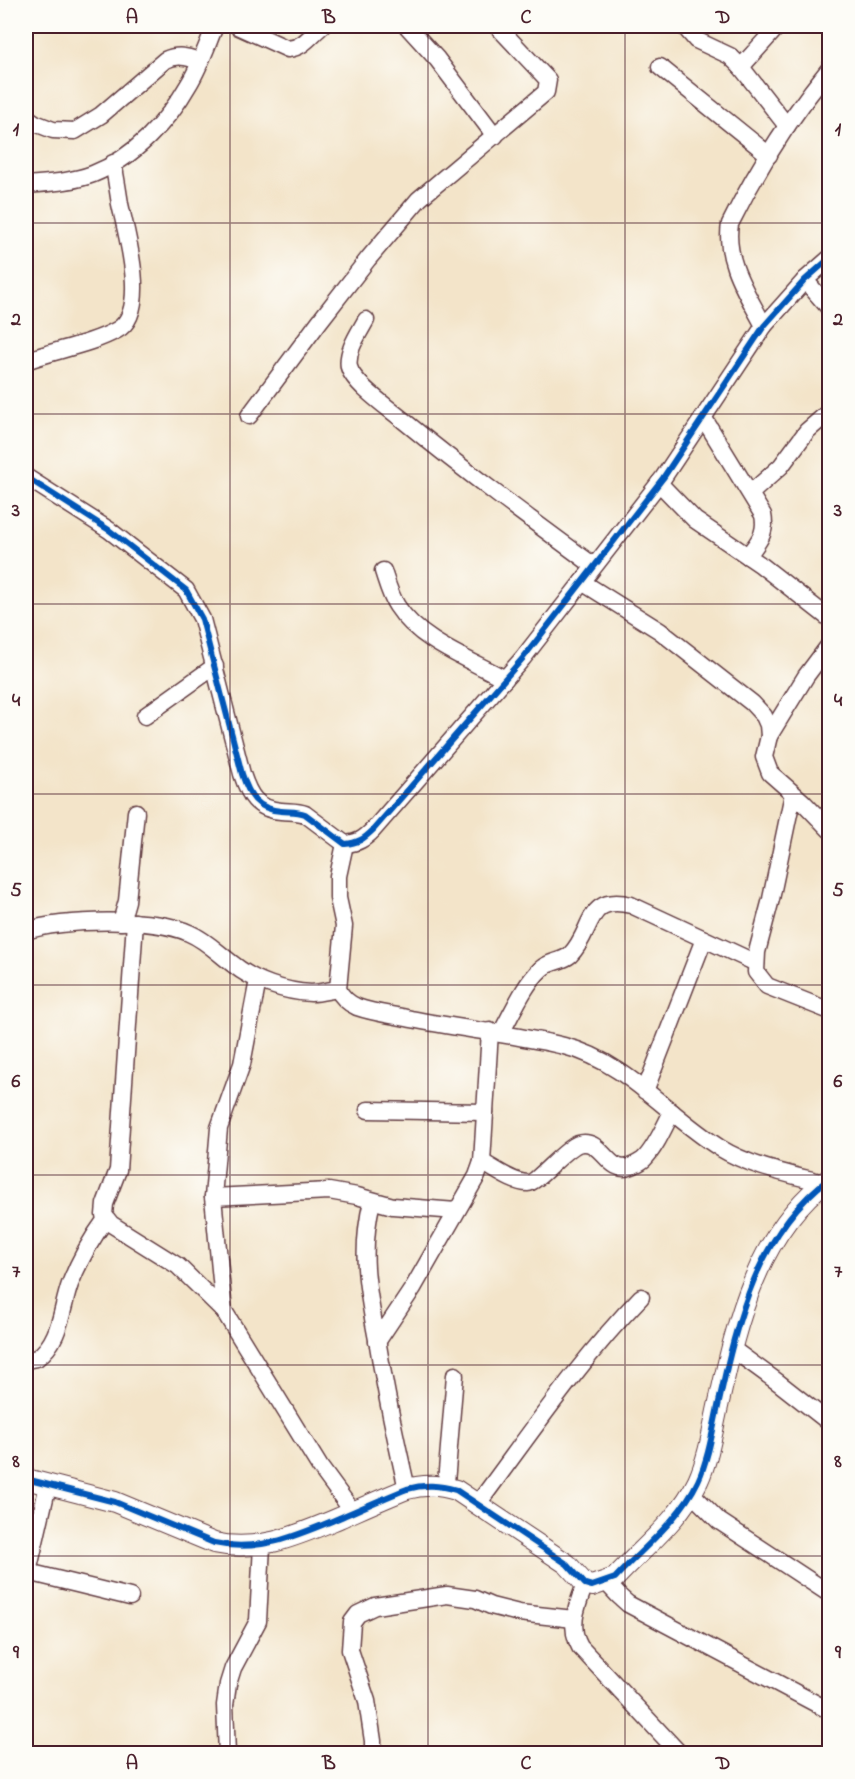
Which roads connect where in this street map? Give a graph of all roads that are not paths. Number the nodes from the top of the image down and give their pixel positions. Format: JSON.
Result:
{"nodes":[{"id":1,"x":215,"y":26,"type":"edge"},
{"id":2,"x":237,"y":26,"type":"edge"},
{"id":3,"x":322,"y":26,"type":"edge"},
{"id":4,"x":407,"y":26,"type":"edge"},
{"id":5,"x":497,"y":26,"type":"edge"},
{"id":6,"x":684,"y":26,"type":"edge"},
{"id":7,"x":778,"y":26,"type":"edge"},
{"id":8,"x":200,"y":61,"type":"junction"},
{"id":9,"x":660,"y":67,"type":"dead end"},
{"id":10,"x":741,"y":67,"type":"junction"},
{"id":11,"x":830,"y":68,"type":"edge"},
{"id":12,"x":26,"y":117,"type":"edge"},
{"id":13,"x":488,"y":126,"type":"junction"},
{"id":14,"x":787,"y":126,"type":"junction"},
{"id":15,"x":769,"y":154,"type":"junction"},
{"id":16,"x":113,"y":164,"type":"junction"},
{"id":17,"x":26,"y":184,"type":"edge"},
{"id":18,"x":830,"y":258,"type":"edge"},
{"id":19,"x":805,"y":280,"type":"junction"},
{"id":20,"x":830,"y":309,"type":"edge"},
{"id":21,"x":366,"y":320,"type":"dead end"},
{"id":22,"x":764,"y":326,"type":"junction"},
{"id":23,"x":26,"y":361,"type":"edge"},
{"id":24,"x":830,"y":411,"type":"edge"},
{"id":25,"x":249,"y":416,"type":"dead end"},
{"id":26,"x":703,"y":417,"type":"junction"},
{"id":27,"x":26,"y":477,"type":"edge"},
{"id":28,"x":659,"y":483,"type":"junction"},
{"id":29,"x":751,"y":493,"type":"junction"},
{"id":30,"x":748,"y":556,"type":"junction"},
{"id":31,"x":594,"y":566,"type":"junction"},
{"id":32,"x":383,"y":571,"type":"dead end"},
{"id":33,"x":582,"y":582,"type":"junction"},
{"id":34,"x":830,"y":619,"type":"edge"},
{"id":35,"x":830,"y":644,"type":"edge"},
{"id":36,"x":215,"y":666,"type":"junction"},
{"id":37,"x":505,"y":679,"type":"junction"},
{"id":38,"x":145,"y":716,"type":"dead end"},
{"id":39,"x":769,"y":736,"type":"junction"},
{"id":40,"x":793,"y":794,"type":"junction"},
{"id":41,"x":136,"y":812,"type":"dead end"},
{"id":42,"x":829,"y":829,"type":"edge"},
{"id":43,"x":345,"y":844,"type":"junction"},
{"id":44,"x":128,"y":922,"type":"junction"},
{"id":45,"x":26,"y":931,"type":"edge"},
{"id":46,"x":704,"y":939,"type":"junction"},
{"id":47,"x":756,"y":963,"type":"junction"},
{"id":48,"x":258,"y":980,"type":"junction"},
{"id":49,"x":338,"y":989,"type":"junction"},
{"id":50,"x":830,"y":1011,"type":"edge"},
{"id":51,"x":495,"y":1032,"type":"junction"},
{"id":52,"x":645,"y":1091,"type":"junction"},
{"id":53,"x":368,"y":1110,"type":"dead end"},
{"id":54,"x":485,"y":1112,"type":"junction"},
{"id":55,"x":672,"y":1112,"type":"junction"},
{"id":56,"x":482,"y":1162,"type":"junction"},
{"id":57,"x":826,"y":1180,"type":"edge"},
{"id":58,"x":213,"y":1197,"type":"junction"},
{"id":59,"x":372,"y":1201,"type":"junction"},
{"id":60,"x":456,"y":1211,"type":"junction"},
{"id":61,"x":106,"y":1219,"type":"junction"},
{"id":62,"x":641,"y":1297,"type":"dead end"},
{"id":63,"x":224,"y":1311,"type":"junction"},
{"id":64,"x":377,"y":1342,"type":"junction"},
{"id":65,"x":731,"y":1348,"type":"junction"},
{"id":66,"x":26,"y":1360,"type":"edge"},
{"id":67,"x":455,"y":1375,"type":"dead end"},
{"id":68,"x":830,"y":1424,"type":"edge"},
{"id":69,"x":26,"y":1479,"type":"edge"},
{"id":70,"x":48,"y":1485,"type":"junction"},
{"id":71,"x":443,"y":1486,"type":"junction"},
{"id":72,"x":407,"y":1489,"type":"junction"},
{"id":73,"x":691,"y":1493,"type":"junction"},
{"id":74,"x":477,"y":1505,"type":"junction"},
{"id":75,"x":354,"y":1512,"type":"junction"},
{"id":76,"x":262,"y":1545,"type":"junction"},
{"id":77,"x":27,"y":1576,"type":"edge"},
{"id":78,"x":606,"y":1582,"type":"junction"},
{"id":79,"x":585,"y":1584,"type":"junction"},
{"id":80,"x":830,"y":1594,"type":"edge"},
{"id":81,"x":130,"y":1597,"type":"dead end"},
{"id":82,"x":574,"y":1619,"type":"junction"},
{"id":83,"x":830,"y":1711,"type":"edge"},
{"id":84,"x":227,"y":1754,"type":"edge"},
{"id":85,"x":373,"y":1754,"type":"edge"},
{"id":86,"x":680,"y":1754,"type":"edge"}],
"edges":[{"from":1,"to":8,"type":"street"},
{"from":2,"to":3,"type":"street"},
{"from":4,"to":13,"type":"street"},
{"from":5,"to":13,"type":"street"},
{"from":6,"to":10,"type":"street"},
{"from":7,"to":10,"type":"street"},
{"from":8,"to":12,"type":"street"},
{"from":8,"to":16,"type":"street"},
{"from":9,"to":15,"type":"street"},
{"from":10,"to":14,"type":"street"},
{"from":11,"to":14,"type":"street"},
{"from":13,"to":25,"type":"street"},
{"from":14,"to":15,"type":"street"},
{"from":15,"to":22,"type":"street"},
{"from":16,"to":17,"type":"street"},
{"from":16,"to":23,"type":"street"},
{"from":18,"to":19,"type":"street"},
{"from":19,"to":20,"type":"street"},
{"from":19,"to":22,"type":"street"},
{"from":21,"to":31,"type":"street"},
{"from":22,"to":26,"type":"street"},
{"from":24,"to":29,"type":"street"},
{"from":26,"to":28,"type":"street"},
{"from":26,"to":29,"type":"street"},
{"from":27,"to":36,"type":"street"},
{"from":28,"to":30,"type":"street"},
{"from":28,"to":31,"type":"street"},
{"from":29,"to":30,"type":"street"},
{"from":30,"to":34,"type":"street"},
{"from":31,"to":33,"type":"street"},
{"from":32,"to":37,"type":"street"},
{"from":33,"to":37,"type":"street"},
{"from":33,"to":39,"type":"street"},
{"from":35,"to":39,"type":"street"},
{"from":36,"to":38,"type":"street"},
{"from":36,"to":43,"type":"street"},
{"from":37,"to":43,"type":"street"},
{"from":39,"to":40,"type":"street"},
{"from":40,"to":42,"type":"street"},
{"from":40,"to":47,"type":"street"},
{"from":41,"to":44,"type":"street"},
{"from":43,"to":49,"type":"street"},
{"from":44,"to":45,"type":"street"},
{"from":44,"to":48,"type":"street"},
{"from":44,"to":61,"type":"street"},
{"from":46,"to":47,"type":"street"},
{"from":46,"to":51,"type":"street"},
{"from":46,"to":52,"type":"street"},
{"from":47,"to":50,"type":"street"},
{"from":48,"to":49,"type":"street"},
{"from":48,"to":58,"type":"street"},
{"from":49,"to":51,"type":"street"},
{"from":51,"to":52,"type":"street"},
{"from":51,"to":54,"type":"street"},
{"from":52,"to":55,"type":"street"},
{"from":53,"to":54,"type":"street"},
{"from":54,"to":56,"type":"street"},
{"from":55,"to":56,"type":"street"},
{"from":55,"to":57,"type":"street"},
{"from":56,"to":60,"type":"street"},
{"from":57,"to":65,"type":"street"},
{"from":58,"to":59,"type":"street"},
{"from":58,"to":63,"type":"street"},
{"from":59,"to":60,"type":"street"},
{"from":59,"to":64,"type":"street"},
{"from":60,"to":64,"type":"street"},
{"from":61,"to":63,"type":"street"},
{"from":61,"to":66,"type":"street"},
{"from":62,"to":74,"type":"street"},
{"from":63,"to":75,"type":"street"},
{"from":64,"to":72,"type":"street"},
{"from":65,"to":68,"type":"street"},
{"from":65,"to":73,"type":"street"},
{"from":67,"to":71,"type":"street"},
{"from":69,"to":70,"type":"street"},
{"from":70,"to":76,"type":"street"},
{"from":70,"to":77,"type":"street"},
{"from":71,"to":72,"type":"street"},
{"from":71,"to":74,"type":"street"},
{"from":72,"to":75,"type":"street"},
{"from":73,"to":78,"type":"street"},
{"from":73,"to":80,"type":"street"},
{"from":74,"to":79,"type":"street"},
{"from":75,"to":76,"type":"street"},
{"from":76,"to":84,"type":"street"},
{"from":77,"to":81,"type":"street"},
{"from":78,"to":79,"type":"street"},
{"from":78,"to":83,"type":"street"},
{"from":79,"to":82,"type":"street"},
{"from":82,"to":85,"type":"street"},
{"from":82,"to":86,"type":"street"}]}
